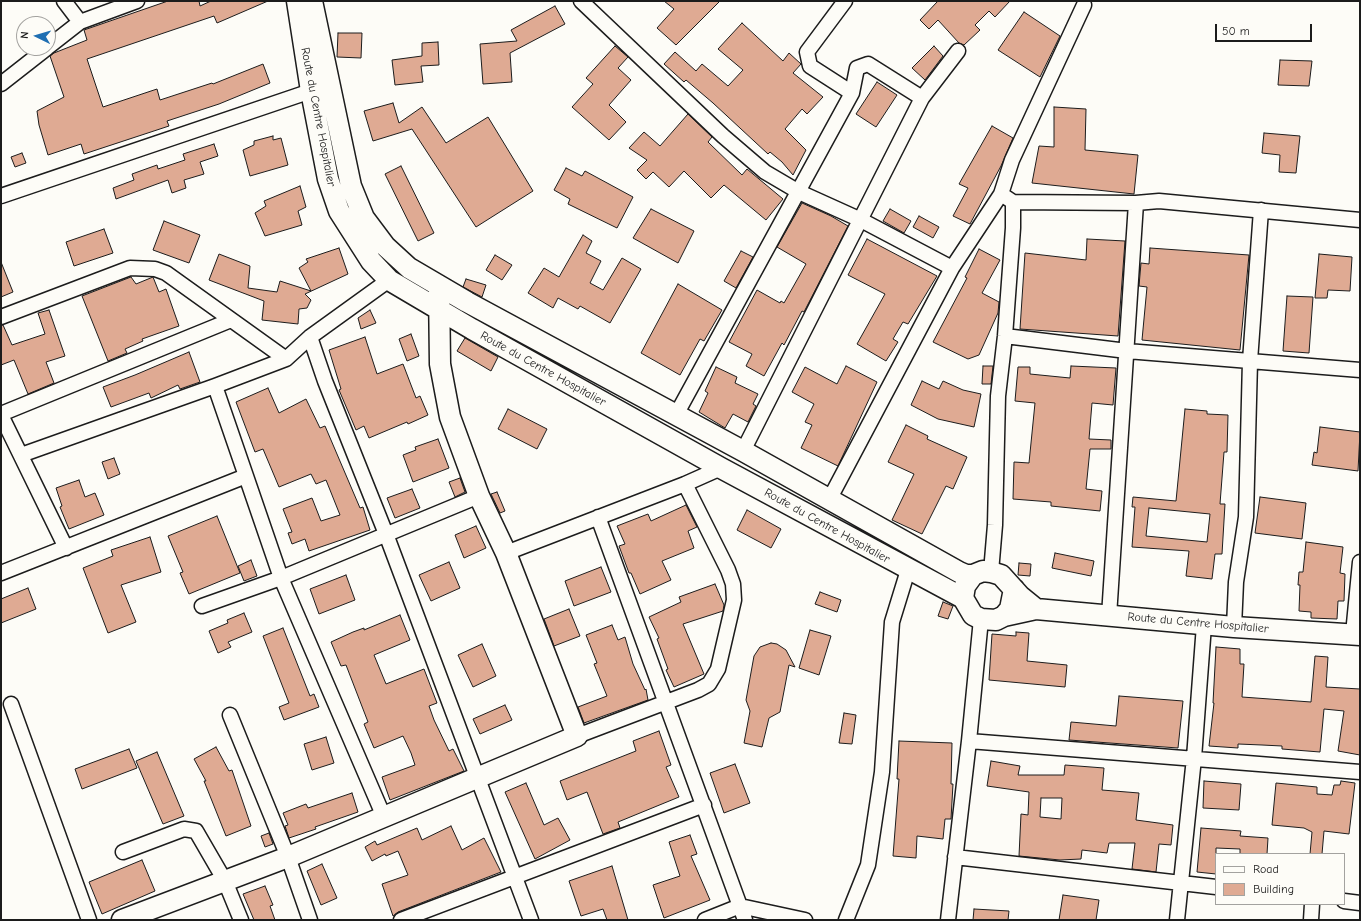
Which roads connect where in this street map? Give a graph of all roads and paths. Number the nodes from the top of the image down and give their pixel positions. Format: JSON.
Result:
{"nodes":[{"id":1,"x":64,"y":1,"type":"edge"},
{"id":2,"x":137,"y":1,"type":"edge"},
{"id":3,"x":297,"y":1,"type":"edge"},
{"id":4,"x":312,"y":1,"type":"edge"},
{"id":5,"x":581,"y":1,"type":"edge"},
{"id":6,"x":845,"y":1,"type":"edge"},
{"id":7,"x":1084,"y":4,"type":"dead end"},
{"id":8,"x":80,"y":22,"type":"junction"},
{"id":9,"x":56,"y":41,"type":"edge"},
{"id":10,"x":958,"y":51,"type":"dead end"},
{"id":11,"x":37,"y":56,"type":"edge"},
{"id":12,"x":1,"y":84,"type":"edge"},
{"id":13,"x":311,"y":91,"type":"junction"},
{"id":14,"x":852,"y":93,"type":"junction"},
{"id":15,"x":922,"y":98,"type":"junction"},
{"id":16,"x":799,"y":192,"type":"junction"},
{"id":17,"x":1001,"y":194,"type":"junction"},
{"id":18,"x":1,"y":196,"type":"edge"},
{"id":19,"x":1013,"y":202,"type":"junction"},
{"id":20,"x":1136,"y":203,"type":"junction"},
{"id":21,"x":1261,"y":210,"type":"junction"},
{"id":22,"x":861,"y":220,"type":"junction"},
{"id":23,"x":1360,"y":220,"type":"edge"},
{"id":24,"x":952,"y":268,"type":"junction"},
{"id":25,"x":388,"y":280,"type":"junction"},
{"id":26,"x":439,"y":286,"type":"junction"},
{"id":27,"x":438,"y":310,"type":"junction"},
{"id":28,"x":1,"y":317,"type":"edge"},
{"id":29,"x":232,"y":320,"type":"junction"},
{"id":30,"x":1005,"y":336,"type":"junction"},
{"id":31,"x":310,"y":337,"type":"junction"},
{"id":32,"x":1127,"y":351,"type":"junction"},
{"id":33,"x":286,"y":359,"type":"junction"},
{"id":34,"x":1250,"y":361,"type":"junction"},
{"id":35,"x":1360,"y":370,"type":"edge"},
{"id":36,"x":215,"y":386,"type":"junction"},
{"id":37,"x":1,"y":415,"type":"edge"},
{"id":38,"x":676,"y":415,"type":"junction"},
{"id":39,"x":743,"y":451,"type":"junction"},
{"id":40,"x":21,"y":455,"type":"junction"},
{"id":41,"x":721,"y":468,"type":"junction"},
{"id":42,"x":246,"y":476,"type":"junction"},
{"id":43,"x":685,"y":484,"type":"junction"},
{"id":44,"x":479,"y":496,"type":"junction"},
{"id":45,"x":829,"y":500,"type":"junction"},
{"id":46,"x":598,"y":517,"type":"junction"},
{"id":47,"x":386,"y":534,"type":"junction"},
{"id":48,"x":66,"y":548,"type":"junction"},
{"id":49,"x":506,"y":553,"type":"junction"},
{"id":50,"x":1360,"y":562,"type":"edge"},
{"id":51,"x":908,"y":570,"type":"junction"},
{"id":52,"x":1,"y":573,"type":"edge"},
{"id":53,"x":982,"y":574,"type":"junction"},
{"id":54,"x":281,"y":578,"type":"junction"},
{"id":55,"x":1014,"y":589,"type":"junction"},
{"id":56,"x":963,"y":598,"type":"junction"},
{"id":57,"x":202,"y":606,"type":"dead end"},
{"id":58,"x":1358,"y":608,"type":"edge"},
{"id":59,"x":1036,"y":609,"type":"junction"},
{"id":60,"x":1004,"y":616,"type":"junction"},
{"id":61,"x":1109,"y":616,"type":"junction"},
{"id":62,"x":981,"y":619,"type":"junction"},
{"id":63,"x":1204,"y":625,"type":"junction"},
{"id":64,"x":1234,"y":627,"type":"junction"},
{"id":65,"x":1356,"y":635,"type":"edge"},
{"id":66,"x":666,"y":701,"type":"junction"},
{"id":67,"x":11,"y":704,"type":"dead end"},
{"id":68,"x":230,"y":715,"type":"dead end"},
{"id":69,"x":576,"y":736,"type":"junction"},
{"id":70,"x":969,"y":741,"type":"junction"},
{"id":71,"x":1194,"y":758,"type":"junction"},
{"id":72,"x":1360,"y":772,"type":"edge"},
{"id":73,"x":478,"y":779,"type":"junction"},
{"id":74,"x":704,"y":805,"type":"junction"},
{"id":75,"x":384,"y":817,"type":"junction"},
{"id":76,"x":123,"y":852,"type":"dead end"},
{"id":77,"x":288,"y":857,"type":"junction"},
{"id":78,"x":955,"y":857,"type":"junction"},
{"id":79,"x":514,"y":877,"type":"junction"},
{"id":80,"x":225,"y":881,"type":"junction"},
{"id":81,"x":1180,"y":883,"type":"junction"},
{"id":82,"x":1215,"y":887,"type":"edge"},
{"id":83,"x":1345,"y":902,"type":"edge"},
{"id":84,"x":1360,"y":903,"type":"edge"},
{"id":85,"x":1312,"y":905,"type":"edge"},
{"id":86,"x":740,"y":906,"type":"junction"},
{"id":87,"x":89,"y":920,"type":"edge"},
{"id":88,"x":122,"y":920,"type":"edge"},
{"id":89,"x":241,"y":920,"type":"edge"},
{"id":90,"x":310,"y":920,"type":"edge"},
{"id":91,"x":403,"y":920,"type":"edge"},
{"id":92,"x":531,"y":920,"type":"edge"},
{"id":93,"x":705,"y":920,"type":"edge"},
{"id":94,"x":745,"y":920,"type":"edge"},
{"id":95,"x":805,"y":920,"type":"edge"},
{"id":96,"x":846,"y":920,"type":"edge"},
{"id":97,"x":948,"y":920,"type":"edge"},
{"id":98,"x":1177,"y":920,"type":"edge"},
{"id":99,"x":1310,"y":920,"type":"edge"}],
"edges":[{"from":1,"to":8,"type":"street"},
{"from":2,"to":8,"type":"street"},
{"from":3,"to":13,"type":"street","name":"Route du Centre Hospitalier"},
{"from":4,"to":26,"type":"street","name":"Route du Centre Hospitalier"},
{"from":5,"to":16,"type":"street"},
{"from":6,"to":14,"type":"street"},
{"from":7,"to":17,"type":"street"},
{"from":8,"to":9,"type":"street"},
{"from":10,"to":15,"type":"street"},
{"from":11,"to":12,"type":"street"},
{"from":13,"to":18,"type":"street"},
{"from":13,"to":25,"type":"street","name":"Route du Centre Hospitalier"},
{"from":14,"to":15,"type":"street"},
{"from":14,"to":16,"type":"street"},
{"from":15,"to":22,"type":"street"},
{"from":16,"to":22,"type":"street"},
{"from":16,"to":38,"type":"street"},
{"from":17,"to":19,"type":"street"},
{"from":17,"to":24,"type":"street"},
{"from":19,"to":20,"type":"street"},
{"from":19,"to":30,"type":"street"},
{"from":20,"to":21,"type":"street"},
{"from":20,"to":32,"type":"street"},
{"from":21,"to":23,"type":"street"},
{"from":21,"to":34,"type":"street"},
{"from":22,"to":24,"type":"street"},
{"from":22,"to":39,"type":"street"},
{"from":24,"to":45,"type":"street"},
{"from":25,"to":27,"type":"street","name":"Route du Centre Hospitalier"},
{"from":25,"to":31,"type":"street"},
{"from":26,"to":27,"type":"street"},
{"from":26,"to":38,"type":"street","name":"Route du Centre Hospitalier"},
{"from":27,"to":41,"type":"street","name":"Route du Centre Hospitalier"},
{"from":27,"to":44,"type":"street"},
{"from":28,"to":29,"type":"street"},
{"from":29,"to":33,"type":"street"},
{"from":29,"to":37,"type":"street"},
{"from":30,"to":32,"type":"street"},
{"from":30,"to":53,"type":"street"},
{"from":31,"to":33,"type":"street"},
{"from":31,"to":47,"type":"street"},
{"from":32,"to":34,"type":"street"},
{"from":32,"to":61,"type":"street"},
{"from":33,"to":36,"type":"street"},
{"from":34,"to":35,"type":"street"},
{"from":34,"to":64,"type":"street"},
{"from":36,"to":40,"type":"street"},
{"from":36,"to":42,"type":"street"},
{"from":37,"to":40,"type":"street"},
{"from":38,"to":39,"type":"street","name":"Route du Centre Hospitalier"},
{"from":39,"to":45,"type":"street","name":"Route du Centre Hospitalier"},
{"from":40,"to":48,"type":"street"},
{"from":41,"to":43,"type":"street"},
{"from":41,"to":51,"type":"street","name":"Route du Centre Hospitalier"},
{"from":42,"to":48,"type":"street"},
{"from":42,"to":54,"type":"street"},
{"from":43,"to":46,"type":"street"},
{"from":43,"to":66,"type":"street"},
{"from":44,"to":47,"type":"street"},
{"from":44,"to":49,"type":"street"},
{"from":45,"to":53,"type":"street","name":"Route du Centre Hospitalier"},
{"from":46,"to":49,"type":"street"},
{"from":46,"to":66,"type":"street"},
{"from":47,"to":54,"type":"street"},
{"from":47,"to":73,"type":"street"},
{"from":48,"to":52,"type":"street"},
{"from":49,"to":69,"type":"street"},
{"from":50,"to":58,"type":"street"},
{"from":51,"to":56,"type":"street","name":"Route du Centre Hospitalier"},
{"from":51,"to":96,"type":"street"},
{"from":53,"to":55,"type":"street"},
{"from":53,"to":56,"type":"street"},
{"from":54,"to":57,"type":"street"},
{"from":54,"to":75,"type":"street"},
{"from":55,"to":59,"type":"street"},
{"from":55,"to":60,"type":"street"},
{"from":56,"to":62,"type":"street"},
{"from":58,"to":65,"type":"street"},
{"from":59,"to":60,"type":"street","name":"Route du Centre Hospitalier"},
{"from":59,"to":61,"type":"street","name":"Route du Centre Hospitalier"},
{"from":60,"to":62,"type":"street"},
{"from":61,"to":63,"type":"street","name":"Route du Centre Hospitalier"},
{"from":62,"to":70,"type":"street"},
{"from":63,"to":64,"type":"street","name":"Route du Centre Hospitalier"},
{"from":63,"to":71,"type":"street"},
{"from":64,"to":65,"type":"street","name":"Route du Centre Hospitalier"},
{"from":66,"to":69,"type":"street"},
{"from":66,"to":74,"type":"street"},
{"from":67,"to":87,"type":"street"},
{"from":68,"to":77,"type":"street"},
{"from":69,"to":73,"type":"street"},
{"from":70,"to":71,"type":"street"},
{"from":70,"to":78,"type":"street"},
{"from":71,"to":72,"type":"street"},
{"from":71,"to":81,"type":"street"},
{"from":73,"to":75,"type":"street"},
{"from":73,"to":79,"type":"street"},
{"from":74,"to":79,"type":"street"},
{"from":74,"to":86,"type":"street"},
{"from":75,"to":77,"type":"street"},
{"from":76,"to":80,"type":"street"},
{"from":77,"to":80,"type":"street"},
{"from":77,"to":90,"type":"street"},
{"from":78,"to":81,"type":"street"},
{"from":78,"to":97,"type":"street"},
{"from":79,"to":91,"type":"street"},
{"from":79,"to":92,"type":"street"},
{"from":80,"to":88,"type":"street"},
{"from":80,"to":89,"type":"street"},
{"from":81,"to":82,"type":"street"},
{"from":81,"to":98,"type":"street"},
{"from":83,"to":84,"type":"street"},
{"from":85,"to":99,"type":"street"},
{"from":86,"to":93,"type":"street"},
{"from":86,"to":94,"type":"street"},
{"from":86,"to":95,"type":"street"}]}
